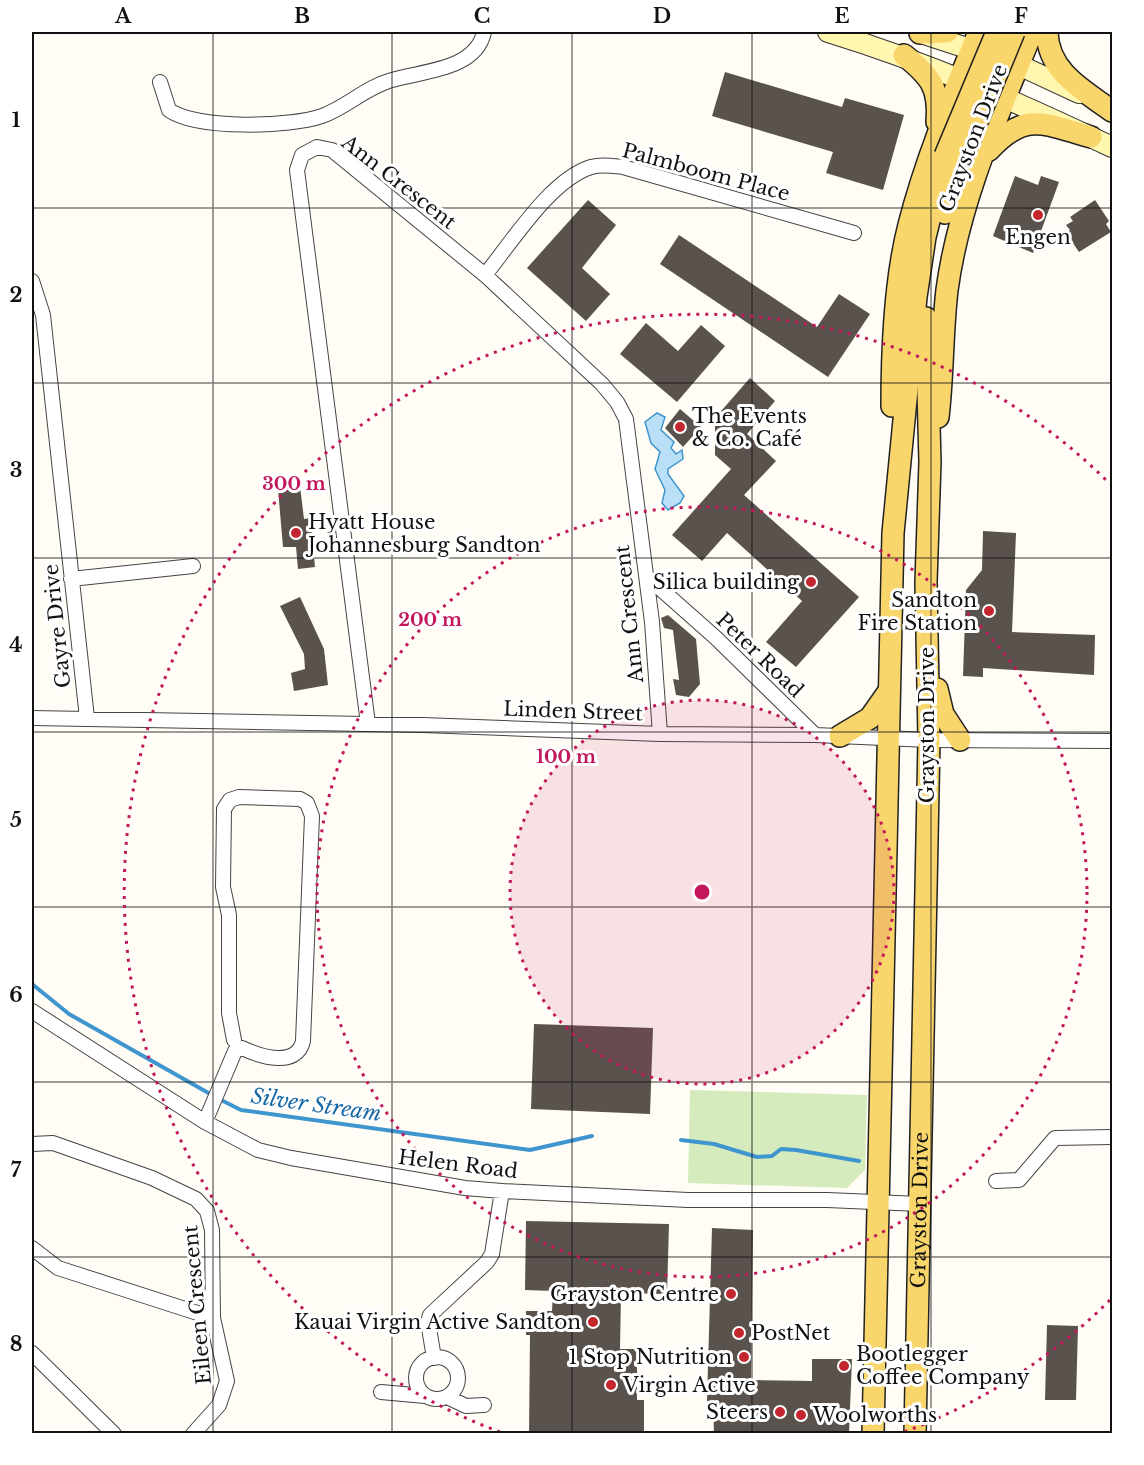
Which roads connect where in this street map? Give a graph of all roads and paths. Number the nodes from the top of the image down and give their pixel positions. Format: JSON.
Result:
{"nodes":[{"id":1,"x":484,"y":32,"type":"edge"},
{"id":2,"x":828,"y":32,"type":"edge"},
{"id":3,"x":917,"y":32,"type":"edge"},
{"id":4,"x":947,"y":32,"type":"edge"},
{"id":5,"x":997,"y":32,"type":"edge"},
{"id":6,"x":1014,"y":32,"type":"edge"},
{"id":7,"x":1032,"y":32,"type":"edge"},
{"id":8,"x":1047,"y":32,"type":"edge"},
{"id":9,"x":975,"y":40,"type":"edge"},
{"id":10,"x":904,"y":55,"type":"junction"},
{"id":11,"x":1019,"y":65,"type":"junction"},
{"id":12,"x":959,"y":77,"type":"junction"},
{"id":13,"x":160,"y":82,"type":"dead end"},
{"id":14,"x":1007,"y":97,"type":"junction"},
{"id":15,"x":1113,"y":112,"type":"edge"},
{"id":16,"x":936,"y":134,"type":"junction"},
{"id":17,"x":1091,"y":137,"type":"junction"},
{"id":18,"x":1113,"y":147,"type":"edge"},
{"id":19,"x":981,"y":158,"type":"junction"},
{"id":20,"x":854,"y":233,"type":"dead end"},
{"id":21,"x":485,"y":275,"type":"junction"},
{"id":22,"x":32,"y":280,"type":"edge"},
{"id":23,"x":917,"y":366,"type":"junction"},
{"id":24,"x":930,"y":462,"type":"junction"},
{"id":25,"x":893,"y":533,"type":"junction"},
{"id":26,"x":193,"y":566,"type":"dead end"},
{"id":27,"x":646,"y":576,"type":"junction"},
{"id":28,"x":71,"y":579,"type":"junction"},
{"id":29,"x":926,"y":582,"type":"junction"},
{"id":30,"x":677,"y":604,"type":"junction"},
{"id":31,"x":652,"y":622,"type":"junction"},
{"id":32,"x":890,"y":690,"type":"junction"},
{"id":33,"x":32,"y":718,"type":"edge"},
{"id":34,"x":87,"y":718,"type":"junction"},
{"id":35,"x":368,"y":724,"type":"junction"},
{"id":36,"x":660,"y":734,"type":"junction"},
{"id":37,"x":815,"y":735,"type":"junction"},
{"id":38,"x":840,"y":735,"type":"junction"},
{"id":39,"x":889,"y":737,"type":"junction"},
{"id":40,"x":929,"y":740,"type":"junction"},
{"id":41,"x":960,"y":740,"type":"junction"},
{"id":42,"x":1113,"y":741,"type":"edge"},
{"id":43,"x":32,"y":1011,"type":"edge"},
{"id":44,"x":237,"y":1046,"type":"junction"},
{"id":45,"x":205,"y":1122,"type":"junction"},
{"id":46,"x":1113,"y":1137,"type":"edge"},
{"id":47,"x":32,"y":1144,"type":"edge"},
{"id":48,"x":996,"y":1181,"type":"dead end"},
{"id":49,"x":502,"y":1191,"type":"junction"},
{"id":50,"x":877,"y":1204,"type":"junction"},
{"id":51,"x":920,"y":1204,"type":"junction"},
{"id":52,"x":32,"y":1248,"type":"edge"},
{"id":53,"x":213,"y":1318,"type":"junction"},
{"id":54,"x":32,"y":1353,"type":"edge"},
{"id":55,"x":434,"y":1358,"type":"junction"},
{"id":56,"x":381,"y":1392,"type":"dead end"},
{"id":57,"x":425,"y":1396,"type":"junction"},
{"id":58,"x":447,"y":1397,"type":"junction"},
{"id":59,"x":484,"y":1405,"type":"dead end"},
{"id":60,"x":114,"y":1434,"type":"edge"},
{"id":61,"x":193,"y":1434,"type":"edge"},
{"id":62,"x":873,"y":1434,"type":"edge"},
{"id":63,"x":915,"y":1434,"type":"edge"}],
"edges":[{"from":1,"to":13,"type":"street"},
{"from":2,"to":10,"type":"main road"},
{"from":3,"to":4,"type":"main road"},
{"from":3,"to":9,"type":"main road"},
{"from":5,"to":23,"type":"main road","name":"Grayston Drive","bridge":true},
{"from":6,"to":23,"type":"main road","name":"Grayston Drive","bridge":true},
{"from":7,"to":11,"type":"main road"},
{"from":8,"to":15,"type":"main road"},
{"from":9,"to":11,"type":"main road"},
{"from":9,"to":12,"type":"main road"},
{"from":10,"to":12,"type":"main road"},
{"from":10,"to":16,"type":"main road"},
{"from":11,"to":14,"type":"main road"},
{"from":11,"to":15,"type":"main road"},
{"from":12,"to":14,"type":"main road"},
{"from":12,"to":16,"type":"main road"},
{"from":14,"to":17,"type":"main road"},
{"from":14,"to":19,"type":"main road"},
{"from":16,"to":25,"type":"main road"},
{"from":17,"to":18,"type":"main road"},
{"from":17,"to":19,"type":"main road"},
{"from":19,"to":24,"type":"main road"},
{"from":20,"to":21,"type":"street","name":"Palmboom Place"},
{"from":21,"to":27,"type":"street","name":"Ann Crescent"},
{"from":21,"to":35,"type":"street","name":"Ann Crescent"},
{"from":22,"to":28,"type":"street","name":"Gayre Drive"},
{"from":23,"to":24,"type":"main road","name":"Grayston Drive"},
{"from":23,"to":25,"type":"main road","name":"Grayston Drive"},
{"from":24,"to":29,"type":"main road","name":"Grayston Drive"},
{"from":25,"to":32,"type":"main road","name":"Grayston Drive"},
{"from":26,"to":28,"type":"street"},
{"from":27,"to":30,"type":"street","name":"Peter Road"},
{"from":27,"to":31,"type":"street","name":"Ann Crescent"},
{"from":28,"to":34,"type":"street","name":"Gayre Drive"},
{"from":29,"to":40,"type":"main road","name":"Grayston Drive"},
{"from":29,"to":41,"type":"main road"},
{"from":30,"to":31,"type":"street"},
{"from":30,"to":37,"type":"street","name":"Peter Road"},
{"from":31,"to":36,"type":"street","name":"Ann Crescent"},
{"from":32,"to":38,"type":"main road"},
{"from":32,"to":39,"type":"main road","name":"Grayston Drive"},
{"from":33,"to":34,"type":"street","name":"Linden Street"},
{"from":34,"to":35,"type":"street","name":"Linden Street"},
{"from":35,"to":36,"type":"street","name":"Linden Street"},
{"from":36,"to":37,"type":"street","name":"Linden Street"},
{"from":37,"to":38,"type":"street","name":"Linden Street"},
{"from":38,"to":39,"type":"street","name":"Linden Street"},
{"from":39,"to":40,"type":"street","name":"Linden Street"},
{"from":39,"to":50,"type":"main road","name":"Grayston Drive"},
{"from":40,"to":41,"type":"street","name":"Linden Street"},
{"from":40,"to":51,"type":"main road","name":"Grayston Drive"},
{"from":41,"to":42,"type":"street","name":"Linden Street"},
{"from":43,"to":45,"type":"street","name":"Helen Road"},
{"from":44,"to":44,"type":"street"},
{"from":44,"to":45,"type":"street"},
{"from":45,"to":49,"type":"street","name":"Helen Road"},
{"from":46,"to":48,"type":"street"},
{"from":47,"to":53,"type":"street","name":"Eileen Crescent"},
{"from":49,"to":50,"type":"street","name":"Helen Road"},
{"from":49,"to":55,"type":"street"},
{"from":50,"to":51,"type":"street","name":"Helen Road"},
{"from":50,"to":62,"type":"main road","name":"Grayston Drive"},
{"from":51,"to":63,"type":"main road","name":"Grayston Drive"},
{"from":52,"to":53,"type":"street"},
{"from":53,"to":61,"type":"street","name":"Eileen Crescent"},
{"from":54,"to":60,"type":"street"},
{"from":55,"to":57,"type":"street"},
{"from":55,"to":58,"type":"street"},
{"from":56,"to":57,"type":"street"},
{"from":57,"to":58,"type":"street"},
{"from":58,"to":59,"type":"street"}]}
